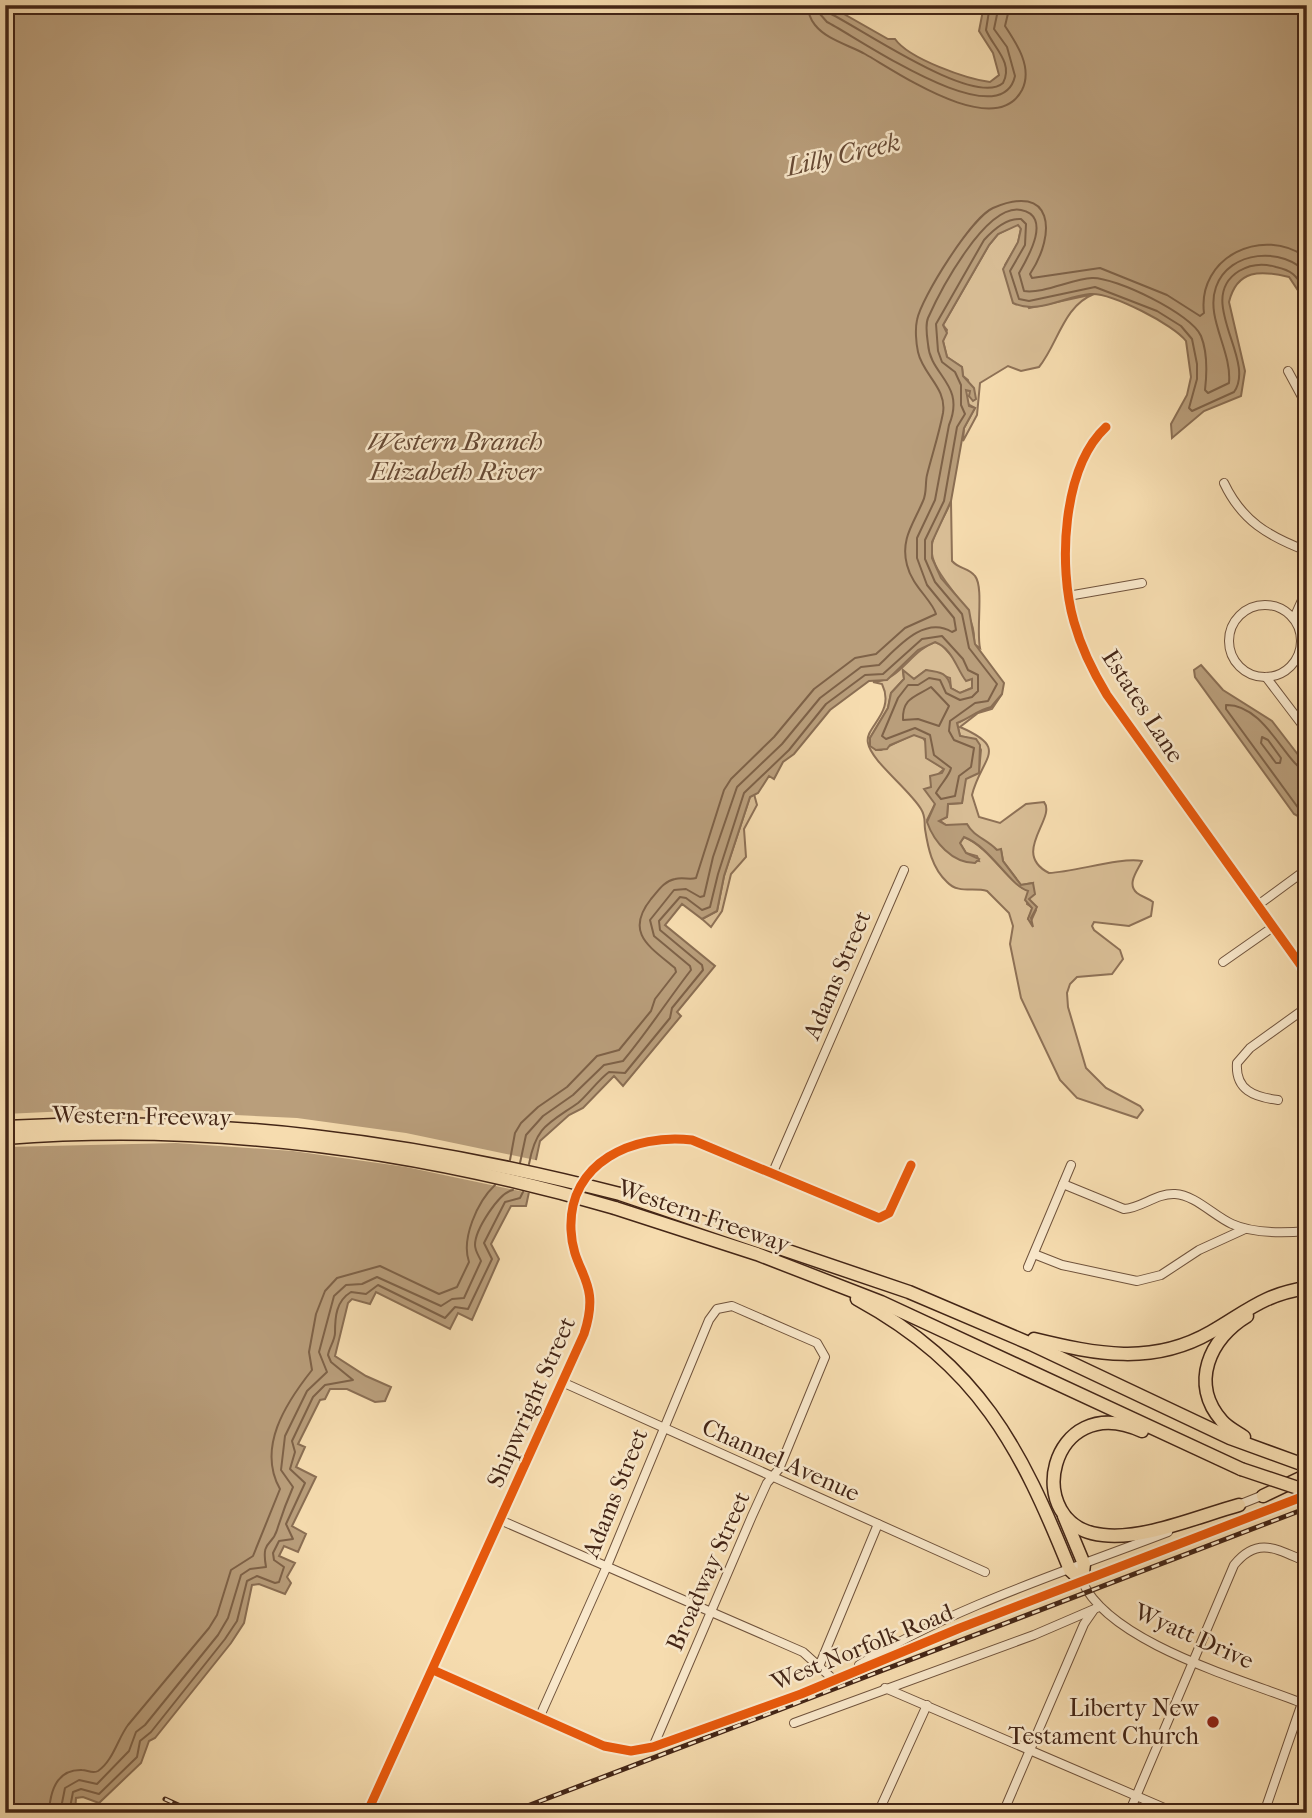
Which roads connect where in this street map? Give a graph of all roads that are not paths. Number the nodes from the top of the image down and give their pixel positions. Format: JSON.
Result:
{"nodes":[{"id":1,"x":1288,"y":371,"type":"dead end"},
{"id":2,"x":1307,"y":406,"type":"edge"},
{"id":3,"x":1106,"y":426,"type":"dead end"},
{"id":4,"x":1224,"y":483,"type":"dead end"},
{"id":5,"x":1307,"y":551,"type":"edge"},
{"id":6,"x":1142,"y":583,"type":"dead end"},
{"id":7,"x":1307,"y":589,"type":"edge"},
{"id":8,"x":1069,"y":596,"type":"junction"},
{"id":9,"x":1294,"y":618,"type":"junction"},
{"id":10,"x":1298,"y":656,"type":"junction"},
{"id":11,"x":1307,"y":669,"type":"edge"},
{"id":12,"x":1266,"y":677,"type":"junction"},
{"id":13,"x":1307,"y":731,"type":"edge"},
{"id":14,"x":1307,"y":869,"type":"edge"},
{"id":15,"x":904,"y":870,"type":"dead end"},
{"id":16,"x":1258,"y":905,"type":"junction"},
{"id":17,"x":1273,"y":927,"type":"junction"},
{"id":18,"x":1223,"y":962,"type":"dead end"},
{"id":19,"x":1307,"y":974,"type":"edge"},
{"id":20,"x":1307,"y":1007,"type":"edge"},
{"id":21,"x":1278,"y":1100,"type":"dead end"},
{"id":22,"x":5,"y":1127,"type":"edge"},
{"id":23,"x":5,"y":1138,"type":"edge"},
{"id":24,"x":911,"y":1165,"type":"dead end"},
{"id":25,"x":1072,"y":1165,"type":"dead end"},
{"id":26,"x":773,"y":1172,"type":"junction"},
{"id":27,"x":1063,"y":1184,"type":"junction"},
{"id":28,"x":1246,"y":1229,"type":"junction"},
{"id":29,"x":1307,"y":1231,"type":"edge"},
{"id":30,"x":1034,"y":1254,"type":"junction"},
{"id":31,"x":1028,"y":1267,"type":"dead end"},
{"id":32,"x":813,"y":1276,"type":"junction"},
{"id":33,"x":1307,"y":1288,"type":"edge"},
{"id":34,"x":1307,"y":1296,"type":"edge"},
{"id":35,"x":741,"y":1311,"type":"joint"},
{"id":36,"x":1006,"y":1332,"type":"junction"},
{"id":37,"x":562,"y":1382,"type":"junction"},
{"id":38,"x":662,"y":1428,"type":"junction"},
{"id":39,"x":1258,"y":1449,"type":"junction"},
{"id":40,"x":1235,"y":1466,"type":"junction"},
{"id":41,"x":1307,"y":1466,"type":"edge"},
{"id":42,"x":773,"y":1476,"type":"junction"},
{"id":43,"x":1307,"y":1477,"type":"edge"},
{"id":44,"x":1307,"y":1493,"type":"edge"},
{"id":45,"x":1263,"y":1496,"type":"joint"},
{"id":46,"x":1239,"y":1505,"type":"junction"},
{"id":47,"x":1062,"y":1511,"type":"junction"},
{"id":48,"x":500,"y":1520,"type":"junction"},
{"id":49,"x":878,"y":1524,"type":"junction"},
{"id":50,"x":1307,"y":1562,"type":"edge"},
{"id":51,"x":1084,"y":1564,"type":"junction"},
{"id":52,"x":607,"y":1566,"type":"junction"},
{"id":53,"x":1070,"y":1570,"type":"junction"},
{"id":54,"x":985,"y":1572,"type":"dead end"},
{"id":55,"x":1082,"y":1581,"type":"junction"},
{"id":56,"x":1099,"y":1607,"type":"junction"},
{"id":57,"x":711,"y":1611,"type":"junction"},
{"id":58,"x":1194,"y":1661,"type":"junction"},
{"id":59,"x":820,"y":1664,"type":"junction"},
{"id":60,"x":433,"y":1670,"type":"junction"},
{"id":61,"x":836,"y":1679,"type":"junction"},
{"id":62,"x":886,"y":1688,"type":"junction"},
{"id":63,"x":1305,"y":1704,"type":"edge"},
{"id":64,"x":927,"y":1705,"type":"junction"},
{"id":65,"x":540,"y":1716,"type":"junction"},
{"id":66,"x":794,"y":1723,"type":"dead end"},
{"id":67,"x":653,"y":1747,"type":"junction"},
{"id":68,"x":1031,"y":1749,"type":"junction"},
{"id":69,"x":1137,"y":1795,"type":"junction"},
{"id":70,"x":367,"y":1813,"type":"edge"},
{"id":71,"x":878,"y":1813,"type":"edge"},
{"id":72,"x":1003,"y":1813,"type":"edge"},
{"id":73,"x":1129,"y":1813,"type":"edge"},
{"id":74,"x":1176,"y":1813,"type":"edge"},
{"id":75,"x":1264,"y":1813,"type":"edge"}],
"edges":[{"from":1,"to":2,"type":"street"},
{"from":3,"to":8,"type":"street","name":"Estates Lane"},
{"from":4,"to":5,"type":"street"},
{"from":6,"to":8,"type":"street"},
{"from":7,"to":9,"type":"street"},
{"from":8,"to":16,"type":"street","name":"Estates Lane"},
{"from":9,"to":10,"type":"street"},
{"from":9,"to":12,"type":"street"},
{"from":10,"to":11,"type":"street"},
{"from":10,"to":12,"type":"street"},
{"from":12,"to":13,"type":"street"},
{"from":14,"to":16,"type":"street"},
{"from":15,"to":26,"type":"street","name":"Adams Street"},
{"from":16,"to":17,"type":"street","name":"Estates Lane"},
{"from":17,"to":18,"type":"street"},
{"from":17,"to":19,"type":"street","name":"Estates Lane"},
{"from":20,"to":21,"type":"street"},
{"from":22,"to":36,"type":"highway","name":"Western Freeway","bridge":true},
{"from":23,"to":32,"type":"highway","name":"Western Freeway","bridge":true},
{"from":24,"to":26,"type":"street","name":"Shipwright Street"},
{"from":25,"to":27,"type":"street"},
{"from":26,"to":37,"type":"street","name":"Shipwright Street"},
{"from":27,"to":28,"type":"street"},
{"from":27,"to":30,"type":"street"},
{"from":28,"to":29,"type":"street"},
{"from":28,"to":30,"type":"street"},
{"from":30,"to":31,"type":"street"},
{"from":32,"to":40,"type":"highway","name":"Western Freeway"},
{"from":32,"to":53,"type":"highway"},
{"from":33,"to":36,"type":"highway"},
{"from":34,"to":39,"type":"highway"},
{"from":35,"to":38,"type":"street","name":"Adams Street"},
{"from":35,"to":42,"type":"street","name":"Broadway Street"},
{"from":36,"to":39,"type":"highway","name":"Western Freeway"},
{"from":37,"to":38,"type":"street","name":"Channel Avenue"},
{"from":37,"to":48,"type":"street","name":"Shipwright Street"},
{"from":38,"to":42,"type":"street","name":"Channel Avenue"},
{"from":38,"to":52,"type":"street","name":"Adams Street"},
{"from":39,"to":41,"type":"highway","name":"Western Freeway"},
{"from":40,"to":44,"type":"highway","name":"Western Freeway","bridge":true},
{"from":40,"to":47,"type":"highway"},
{"from":42,"to":49,"type":"street","name":"Channel Avenue"},
{"from":42,"to":57,"type":"street","name":"Broadway Street"},
{"from":43,"to":45,"type":"highway"},
{"from":44,"to":55,"type":"street","name":"West Norfolk Road"},
{"from":45,"to":46,"type":"street","name":"West Norfolk Road"},
{"from":46,"to":47,"type":"highway"},
{"from":46,"to":51,"type":"street","name":"West Norfolk Road"},
{"from":47,"to":51,"type":"highway"},
{"from":48,"to":52,"type":"street"},
{"from":48,"to":60,"type":"street","name":"Shipwright Street"},
{"from":49,"to":54,"type":"street","name":"Channel Avenue"},
{"from":49,"to":59,"type":"street"},
{"from":50,"to":58,"type":"street"},
{"from":51,"to":53,"type":"street","name":"West Norfolk Road"},
{"from":51,"to":55,"type":"highway"},
{"from":52,"to":57,"type":"street"},
{"from":52,"to":65,"type":"street","name":"Adams Street"},
{"from":53,"to":55,"type":"highway"},
{"from":53,"to":61,"type":"street","name":"West Norfolk Road"},
{"from":55,"to":56,"type":"street","name":"Wyatt Drive"},
{"from":55,"to":61,"type":"street","name":"West Norfolk Road"},
{"from":56,"to":58,"type":"street","name":"Wyatt Drive"},
{"from":56,"to":62,"type":"street"},
{"from":56,"to":68,"type":"street"},
{"from":57,"to":59,"type":"street"},
{"from":57,"to":67,"type":"street","name":"Broadway Street"},
{"from":58,"to":63,"type":"street","name":"Wyatt Drive"},
{"from":58,"to":69,"type":"street"},
{"from":59,"to":61,"type":"street"},
{"from":60,"to":65,"type":"street","name":"West Norfolk Road"},
{"from":60,"to":70,"type":"street","name":"Shipwright Street"},
{"from":61,"to":67,"type":"street","name":"West Norfolk Road"},
{"from":62,"to":64,"type":"street"},
{"from":62,"to":66,"type":"street"},
{"from":63,"to":75,"type":"street"},
{"from":64,"to":68,"type":"street"},
{"from":64,"to":71,"type":"street"},
{"from":65,"to":67,"type":"street","name":"West Norfolk Road"},
{"from":68,"to":69,"type":"street"},
{"from":68,"to":72,"type":"street"},
{"from":69,"to":73,"type":"street"},
{"from":69,"to":74,"type":"street"}]}
